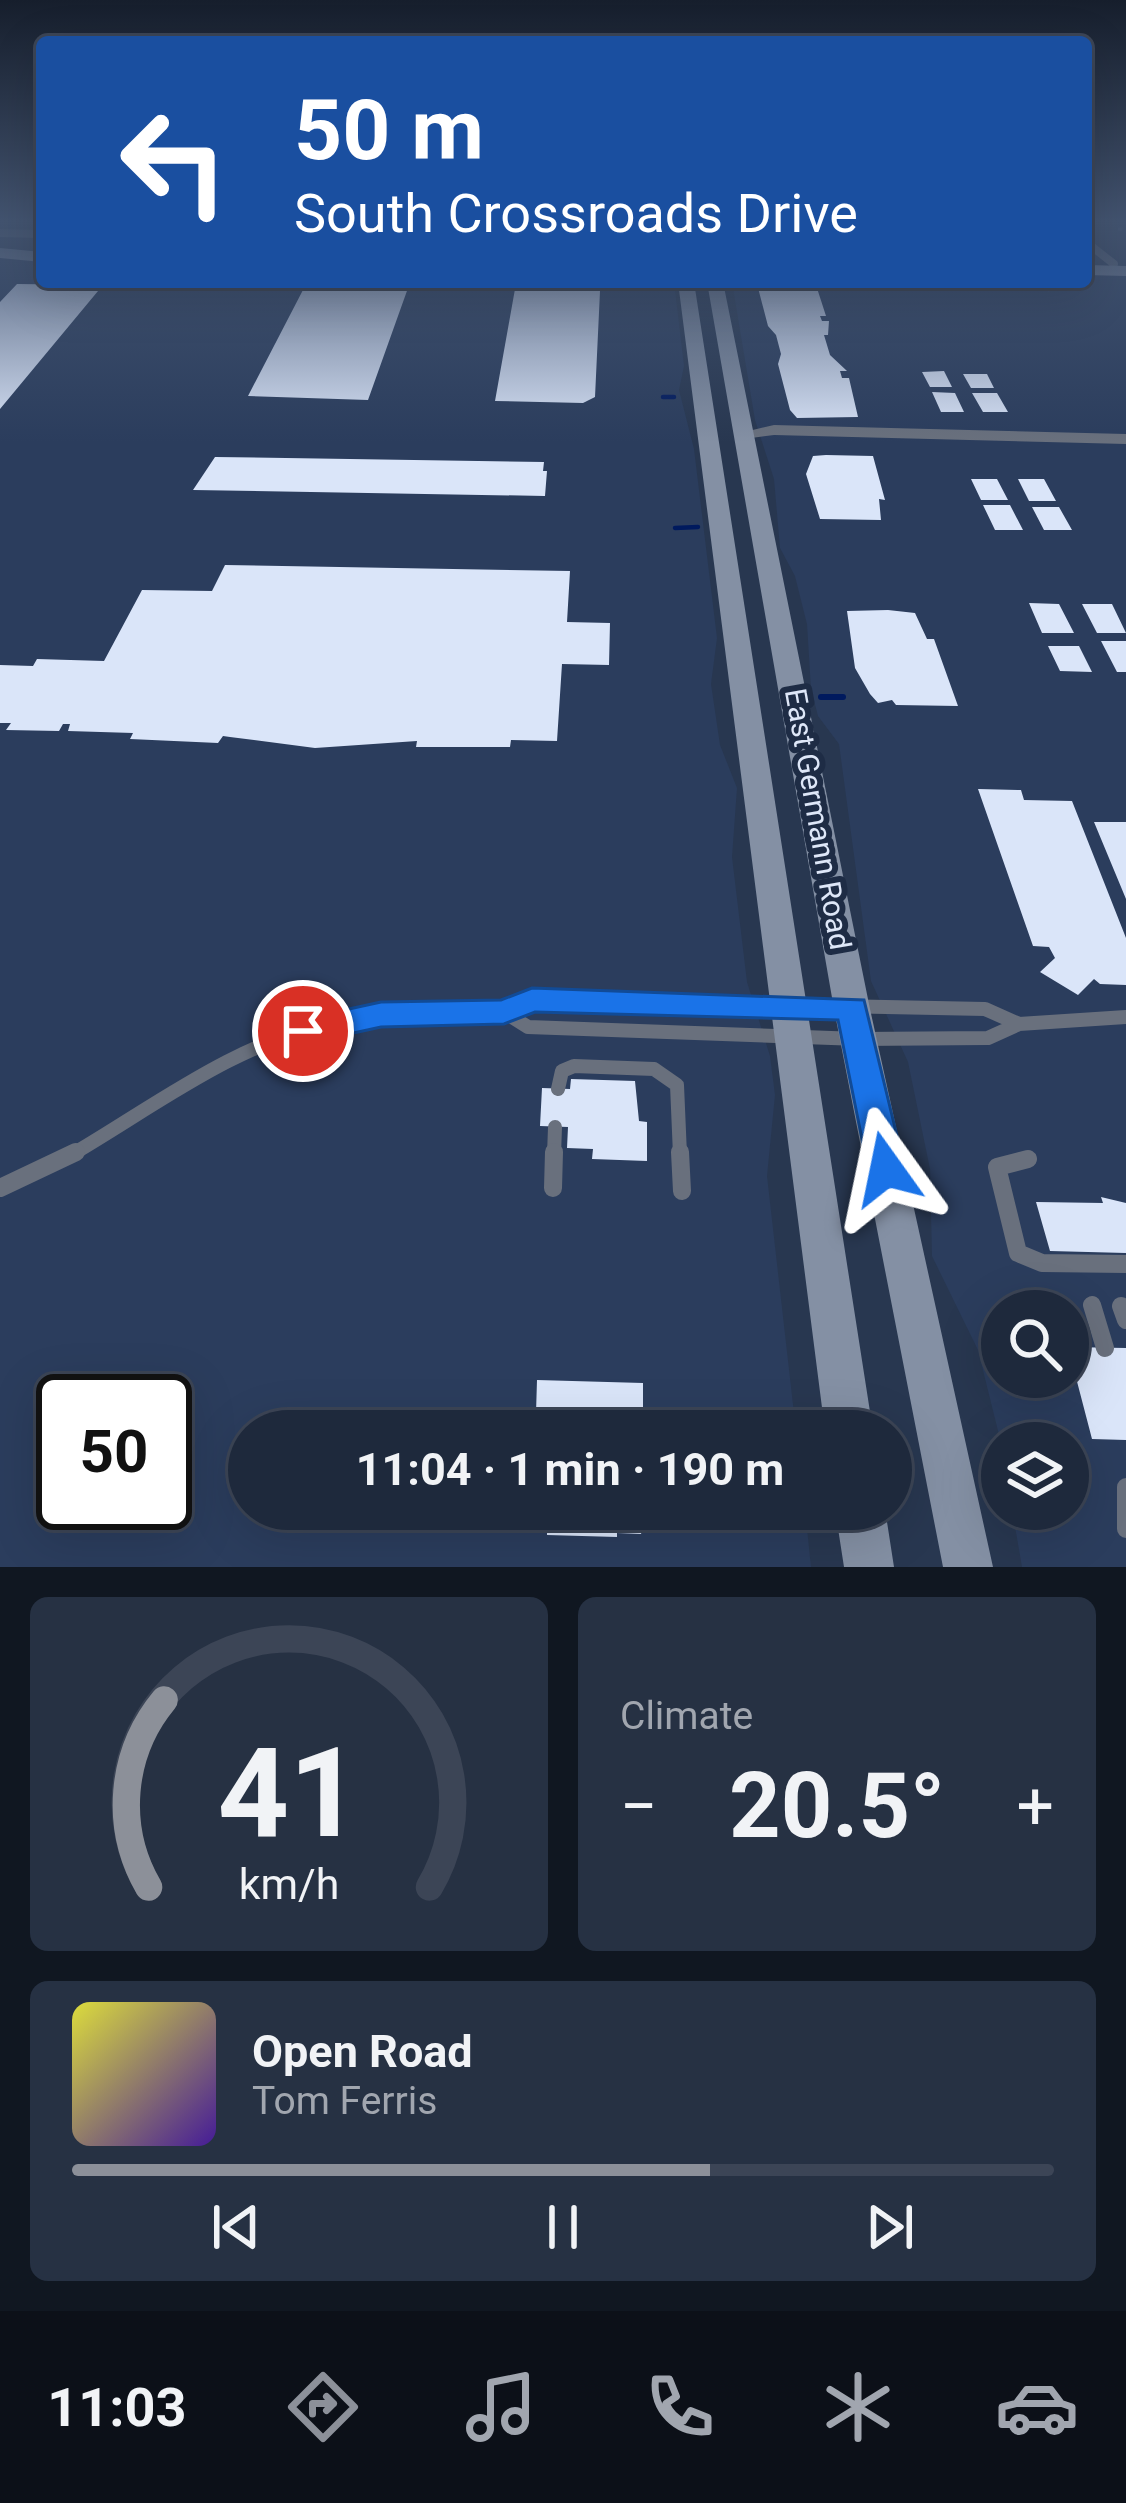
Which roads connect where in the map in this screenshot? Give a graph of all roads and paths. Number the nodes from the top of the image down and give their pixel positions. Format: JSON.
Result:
{"nodes":[{"id":1,"x":688,"y":296,"type":"edge"},
{"id":2,"x":718,"y":296,"type":"edge"},
{"id":3,"x":711,"y":434,"type":"junction"},
{"id":4,"x":744,"y":434,"type":"junction"},
{"id":5,"x":1126,"y":439,"type":"edge"},
{"id":6,"x":504,"y":1012,"type":"junction"},
{"id":7,"x":1126,"y":1017,"type":"edge"},
{"id":8,"x":791,"y":1022,"type":"junction"},
{"id":9,"x":856,"y":1024,"type":"junction"},
{"id":10,"x":1019,"y":1024,"type":"junction"},
{"id":11,"x":558,"y":1089,"type":"dead end"},
{"id":12,"x":555,"y":1127,"type":"dead end"},
{"id":13,"x":1028,"y":1159,"type":"dead end"},
{"id":14,"x":0,"y":1188,"type":"edge"},
{"id":15,"x":553,"y":1188,"type":"dead end"},
{"id":16,"x":682,"y":1191,"type":"dead end"},
{"id":17,"x":1126,"y":1264,"type":"edge"},
{"id":18,"x":1092,"y":1305,"type":"dead end"},
{"id":19,"x":1105,"y":1348,"type":"dead end"},
{"id":20,"x":846,"y":1410,"type":"edge"},
{"id":21,"x":1126,"y":1487,"type":"edge"},
{"id":22,"x":1126,"y":1529,"type":"edge"},
{"id":23,"x":863,"y":1530,"type":"edge"},
{"id":24,"x":868,"y":1567,"type":"edge"},
{"id":25,"x":968,"y":1567,"type":"edge"}],
"edges":[{"from":1,"to":3,"type":"main road","name":"East Germann Road"},
{"from":2,"to":4,"type":"main road","name":"East Germann Road"},
{"from":3,"to":4,"type":"street"},
{"from":3,"to":8,"type":"main road","name":"East Germann Road"},
{"from":4,"to":5,"type":"street"},
{"from":4,"to":9,"type":"main road","name":"East Germann Road"},
{"from":6,"to":8,"type":"lane"},
{"from":6,"to":8,"type":"lane"},
{"from":6,"to":14,"type":"lane"},
{"from":7,"to":10,"type":"lane"},
{"from":8,"to":9,"type":"lane"},
{"from":8,"to":9,"type":"lane"},
{"from":8,"to":20,"type":"main road","name":"East Germann Road"},
{"from":9,"to":10,"type":"lane"},
{"from":9,"to":10,"type":"lane"},
{"from":9,"to":25,"type":"main road","name":"East Germann Road"},
{"from":11,"to":16,"type":"lane"},
{"from":12,"to":15,"type":"lane"},
{"from":13,"to":17,"type":"lane"},
{"from":18,"to":19,"type":"lane"},
{"from":21,"to":22,"type":"lane"},
{"from":23,"to":24,"type":"main road"}]}
